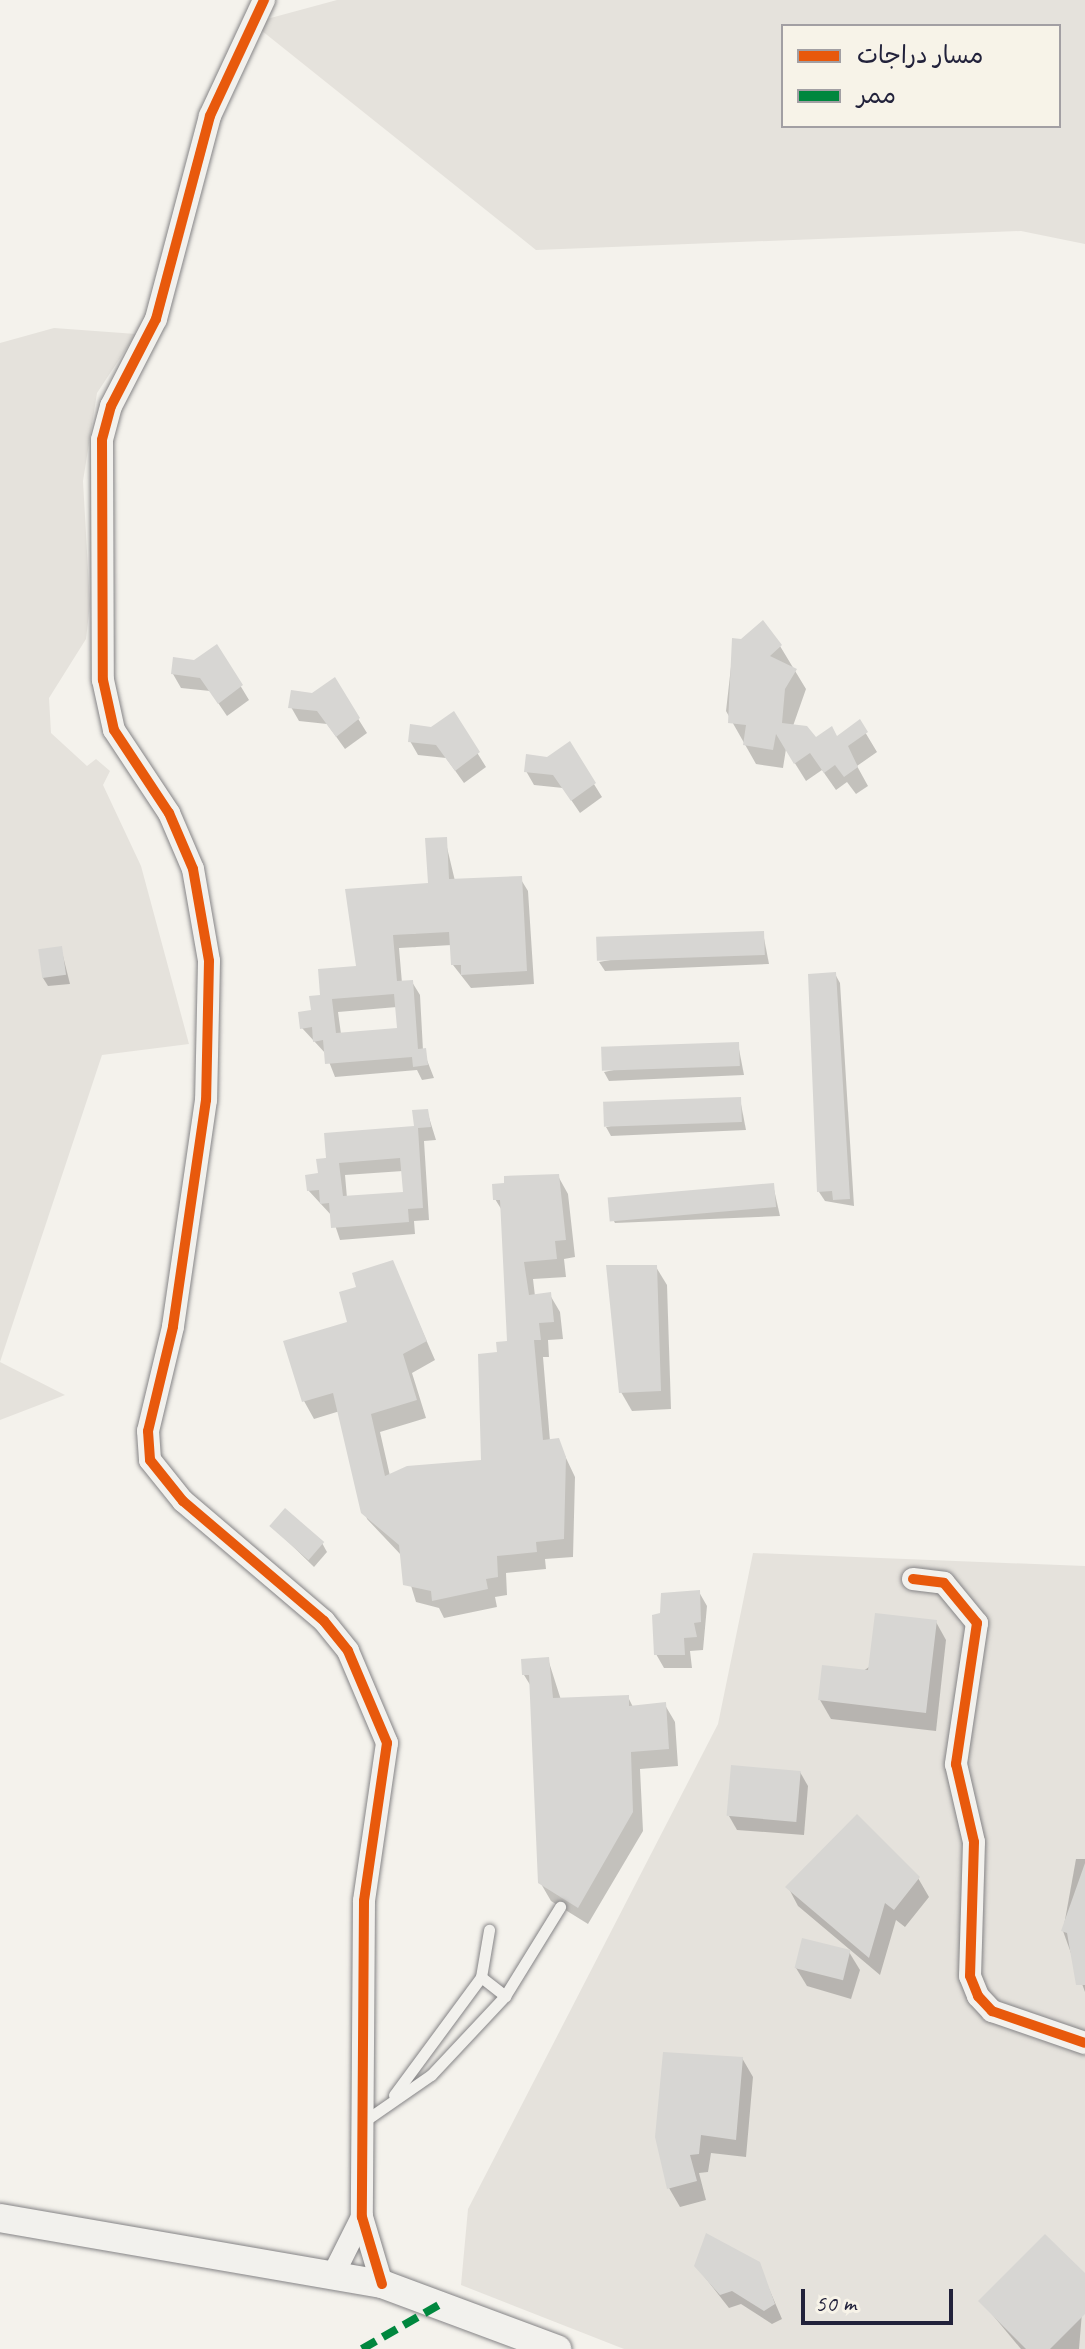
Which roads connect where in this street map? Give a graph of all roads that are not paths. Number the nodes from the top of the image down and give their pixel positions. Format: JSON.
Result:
{"nodes":[{"id":1,"x":264,"y":0,"type":"edge"},
{"id":2,"x":913,"y":1579,"type":"dead end"},
{"id":3,"x":560,"y":1907,"type":"dead end"},
{"id":4,"x":489,"y":1930,"type":"dead end"},
{"id":5,"x":481,"y":1977,"type":"junction"},
{"id":6,"x":505,"y":1996,"type":"junction"},
{"id":7,"x":1085,"y":2043,"type":"edge"},
{"id":8,"x":393,"y":2097,"type":"junction"},
{"id":9,"x":362,"y":2123,"type":"junction"},
{"id":10,"x":362,"y":2217,"type":"junction"},
{"id":11,"x":0,"y":2218,"type":"edge"},
{"id":12,"x":333,"y":2275,"type":"junction"},
{"id":13,"x":382,"y":2284,"type":"junction"},
{"id":14,"x":557,"y":2349,"type":"edge"}],
"edges":[{"from":1,"to":9,"type":"street"},
{"from":2,"to":7,"type":"street"},
{"from":3,"to":6,"type":"lane"},
{"from":4,"to":5,"type":"lane"},
{"from":5,"to":6,"type":"lane"},
{"from":5,"to":8,"type":"lane"},
{"from":6,"to":8,"type":"lane"},
{"from":8,"to":9,"type":"lane"},
{"from":9,"to":10,"type":"street"},
{"from":10,"to":12,"type":"street"},
{"from":10,"to":13,"type":"street"},
{"from":11,"to":12,"type":"street"},
{"from":12,"to":13,"type":"street"},
{"from":13,"to":14,"type":"street"}]}
